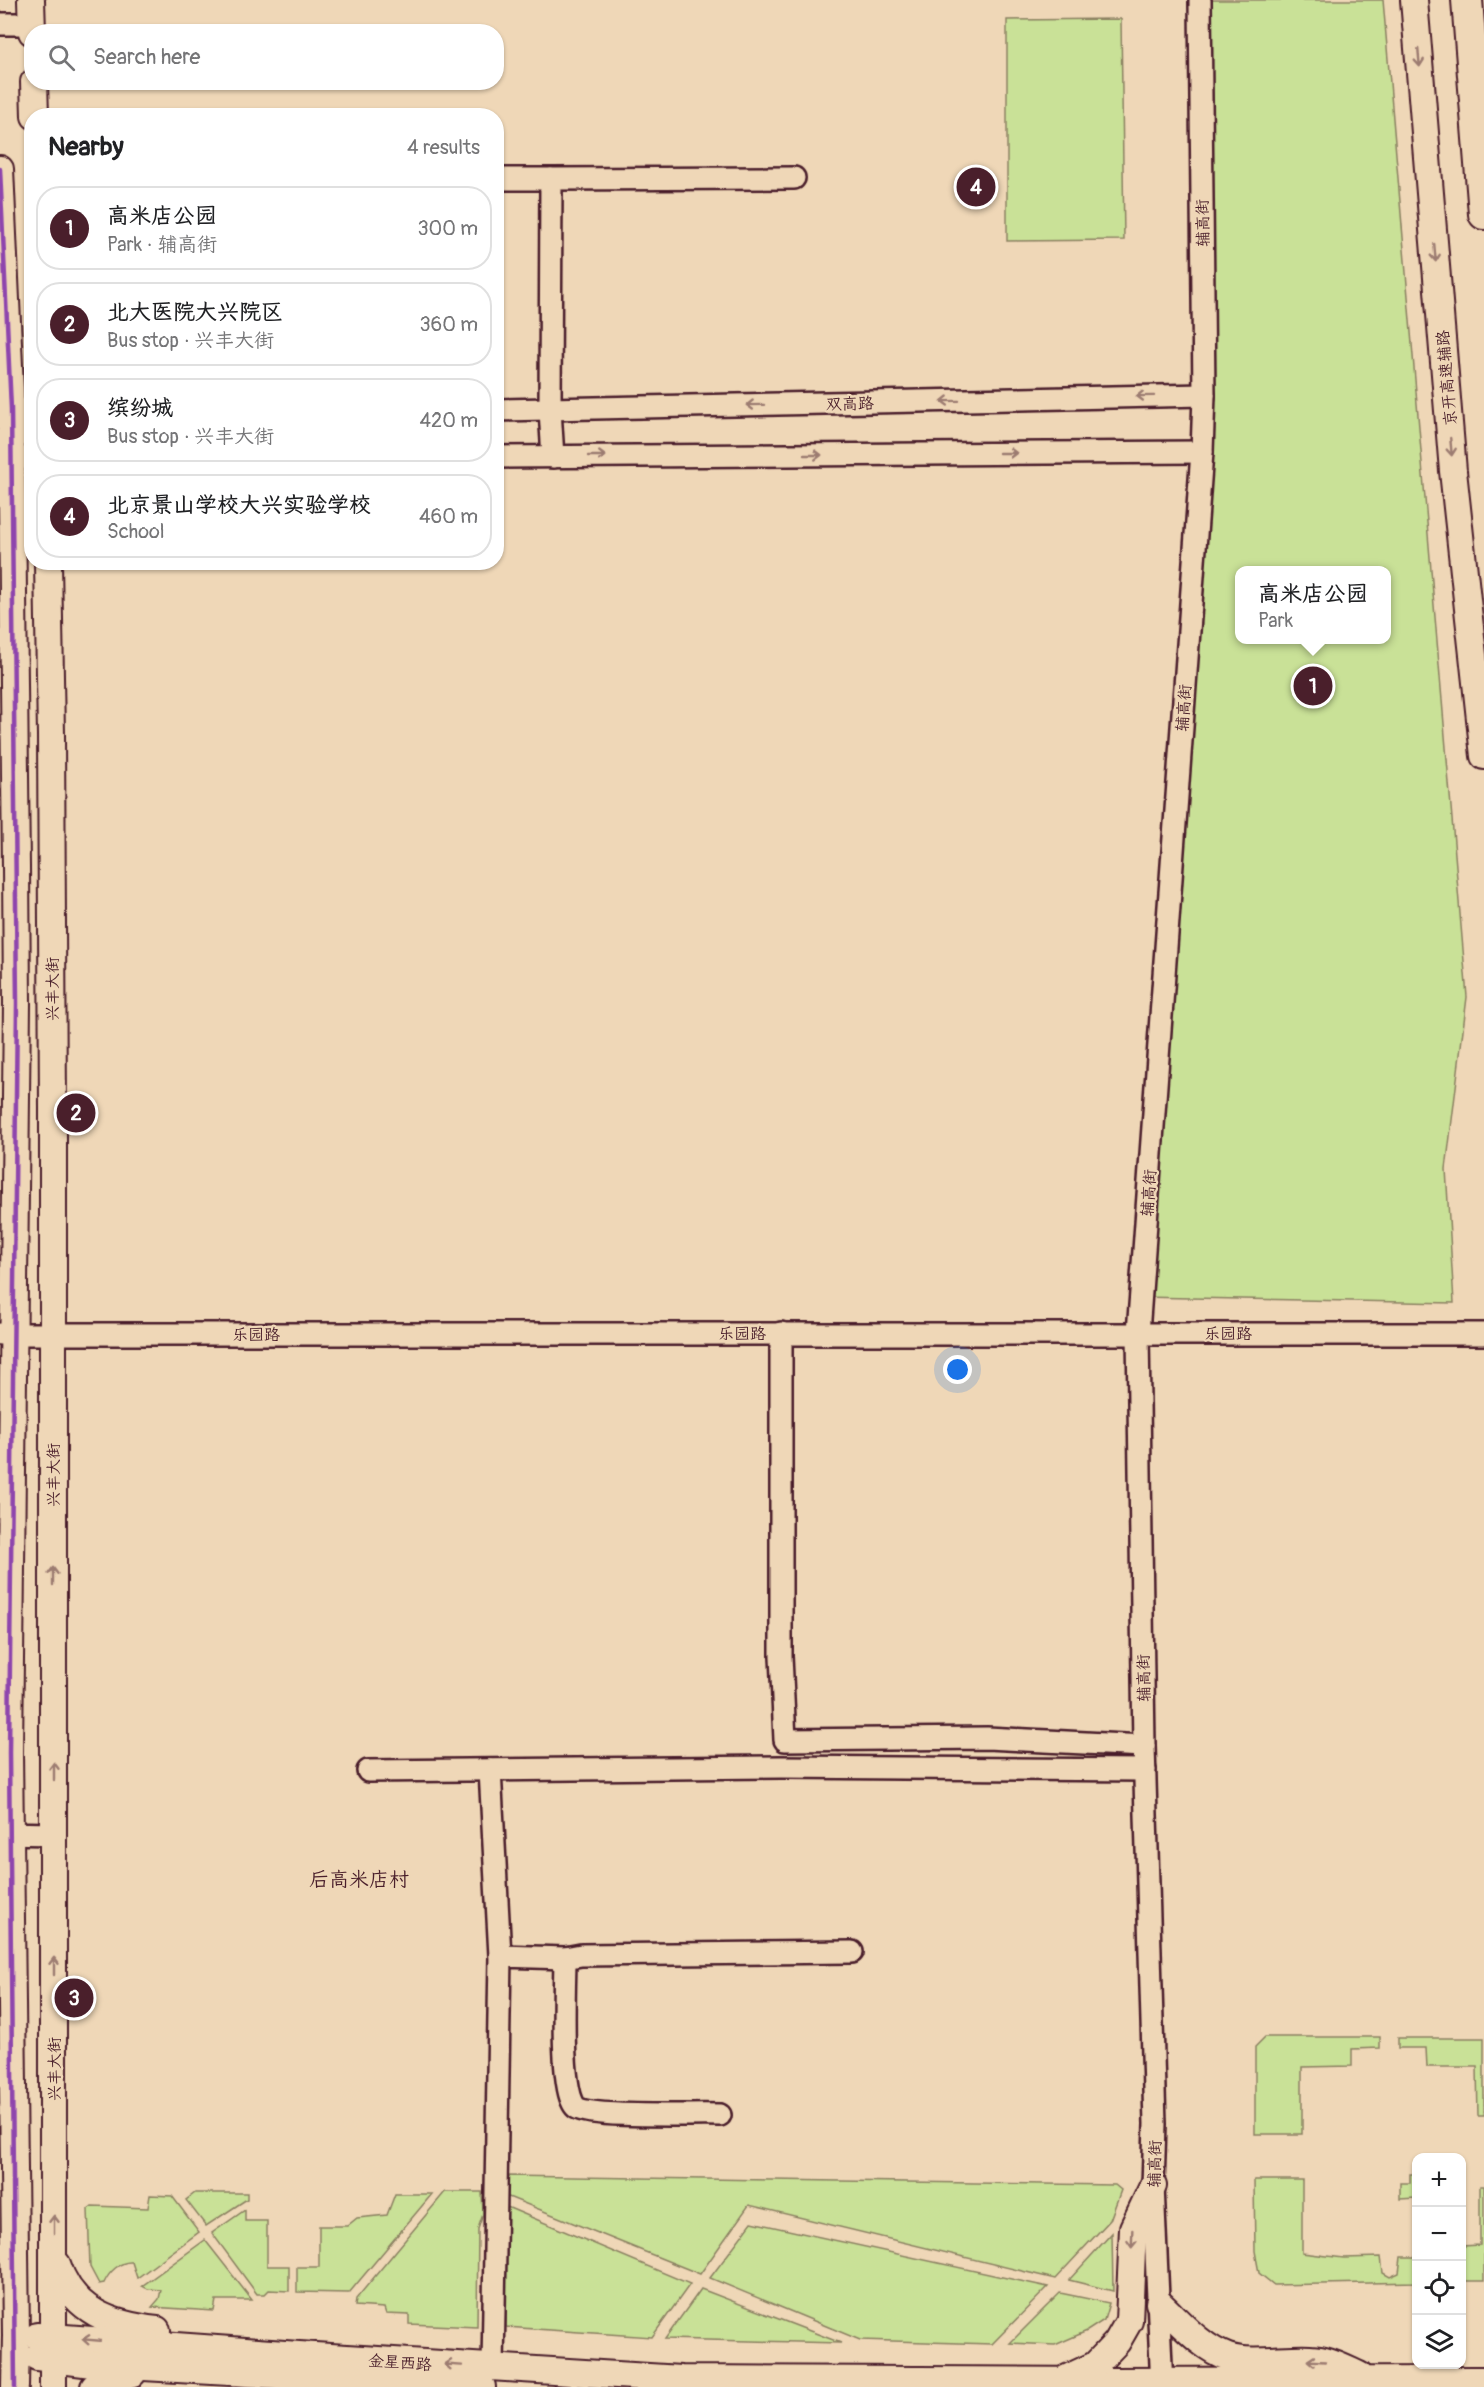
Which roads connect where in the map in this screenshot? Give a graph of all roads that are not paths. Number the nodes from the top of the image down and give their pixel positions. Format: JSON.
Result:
{"nodes":[{"id":1,"x":1200,"y":0,"type":"edge"},
{"id":2,"x":1414,"y":0,"type":"edge"},
{"id":3,"x":1467,"y":0,"type":"edge"},
{"id":4,"x":32,"y":18,"type":"edge"},
{"id":5,"x":0,"y":24,"type":"edge"},
{"id":6,"x":34,"y":90,"type":"edge"},
{"id":7,"x":35,"y":108,"type":"edge"},
{"id":8,"x":0,"y":169,"type":"edge"},
{"id":9,"x":551,"y":178,"type":"junction"},
{"id":10,"x":794,"y":178,"type":"dead end"},
{"id":11,"x":504,"y":179,"type":"edge"},
{"id":12,"x":1484,"y":214,"type":"edge"},
{"id":13,"x":1204,"y":395,"type":"junction"},
{"id":14,"x":14,"y":409,"type":"edge"},
{"id":15,"x":504,"y":410,"type":"edge"},
{"id":16,"x":550,"y":410,"type":"junction"},
{"id":17,"x":1202,"y":452,"type":"junction"},
{"id":18,"x":504,"y":457,"type":"edge"},
{"id":19,"x":552,"y":457,"type":"junction"},
{"id":20,"x":14,"y":458,"type":"edge"},
{"id":21,"x":48,"y":570,"type":"edge"},
{"id":22,"x":1484,"y":756,"type":"edge"},
{"id":23,"x":1138,"y":1333,"type":"junction"},
{"id":24,"x":7,"y":1334,"type":"edge"},
{"id":25,"x":52,"y":1334,"type":"junction"},
{"id":26,"x":781,"y":1334,"type":"junction"},
{"id":27,"x":1484,"y":1334,"type":"edge"},
{"id":28,"x":1144,"y":1746,"type":"junction"},
{"id":29,"x":490,"y":1770,"type":"junction"},
{"id":30,"x":1145,"y":1770,"type":"junction"},
{"id":31,"x":368,"y":1771,"type":"dead end"},
{"id":32,"x":5,"y":1833,"type":"edge"},
{"id":33,"x":55,"y":1834,"type":"junction"},
{"id":34,"x":852,"y":1952,"type":"dead end"},
{"id":35,"x":500,"y":1956,"type":"junction"},
{"id":36,"x":565,"y":1958,"type":"junction"},
{"id":37,"x":720,"y":2115,"type":"dead end"},
{"id":38,"x":14,"y":2175,"type":"junction"},
{"id":39,"x":1153,"y":2186,"type":"junction"},
{"id":40,"x":54,"y":2254,"type":"junction"},
{"id":41,"x":0,"y":2278,"type":"edge"},
{"id":42,"x":1159,"y":2303,"type":"junction"},
{"id":43,"x":8,"y":2344,"type":"edge"},
{"id":44,"x":54,"y":2348,"type":"junction"},
{"id":45,"x":250,"y":2352,"type":"junction"},
{"id":46,"x":159,"y":2368,"type":"junction"},
{"id":47,"x":488,"y":2377,"type":"edge"},
{"id":48,"x":1371,"y":2380,"type":"junction"},
{"id":49,"x":1484,"y":2380,"type":"edge"},
{"id":50,"x":1060,"y":2381,"type":"junction"},
{"id":51,"x":1162,"y":2384,"type":"edge"},
{"id":52,"x":15,"y":2387,"type":"edge"},
{"id":53,"x":53,"y":2387,"type":"edge"},
{"id":54,"x":94,"y":2387,"type":"edge"}],
"edges":[{"from":1,"to":13,"type":"street","name":"辅高街"},
{"from":2,"to":22,"type":"main road","name":"京开高速辅路","one_way":true},
{"from":3,"to":12,"type":"highway"},
{"from":4,"to":5,"type":"street"},
{"from":6,"to":7,"type":"main road"},
{"from":8,"to":14,"type":"main road"},
{"from":9,"to":10,"type":"street"},
{"from":9,"to":11,"type":"street"},
{"from":9,"to":16,"type":"street"},
{"from":13,"to":16,"type":"street","name":"双高路","one_way":true},
{"from":13,"to":17,"type":"street","name":"辅高街"},
{"from":14,"to":20,"type":"main road"},
{"from":15,"to":16,"type":"street","name":"双高路"},
{"from":16,"to":19,"type":"street"},
{"from":19,"to":17,"type":"street","one_way":true},
{"from":17,"to":23,"type":"street","name":"辅高街"},
{"from":18,"to":19,"type":"street"},
{"from":20,"to":24,"type":"main road"},
{"from":21,"to":25,"type":"main road","name":"兴丰大街"},
{"from":23,"to":26,"type":"street","name":"乐园路"},
{"from":23,"to":27,"type":"street","name":"乐园路"},
{"from":23,"to":28,"type":"street","name":"辅高街"},
{"from":24,"to":25,"type":"street","name":"乐园路"},
{"from":24,"to":32,"type":"main road"},
{"from":25,"to":26,"type":"street","name":"乐园路"},
{"from":33,"to":25,"type":"main road","name":"兴丰大街","one_way":true},
{"from":26,"to":28,"type":"street"},
{"from":28,"to":30,"type":"street","name":"辅高街"},
{"from":29,"to":30,"type":"street"},
{"from":29,"to":31,"type":"street"},
{"from":29,"to":35,"type":"street"},
{"from":30,"to":39,"type":"street","name":"辅高街"},
{"from":32,"to":33,"type":"street"},
{"from":32,"to":38,"type":"main road"},
{"from":40,"to":33,"type":"main road","name":"兴丰大街","one_way":true},
{"from":34,"to":36,"type":"street"},
{"from":35,"to":36,"type":"street"},
{"from":35,"to":47,"type":"street"},
{"from":36,"to":37,"type":"street"},
{"from":38,"to":41,"type":"main road"},
{"from":38,"to":43,"type":"main road"},
{"from":39,"to":42,"type":"street","name":"辅高街"},
{"from":39,"to":50,"type":"main road","one_way":true},
{"from":40,"to":44,"type":"main road","name":"兴丰大街"},
{"from":40,"to":45,"type":"main road"},
{"from":48,"to":42,"type":"main road","one_way":true},
{"from":42,"to":51,"type":"street","name":"辅高街"},
{"from":43,"to":44,"type":"main road","name":"金星西路"},
{"from":43,"to":52,"type":"main road"},
{"from":45,"to":44,"type":"main road","name":"金星西路","one_way":true},
{"from":44,"to":46,"type":"main road","name":"金星西路"},
{"from":44,"to":53,"type":"main road","name":"兴丰大街"},
{"from":47,"to":45,"type":"main road","name":"金星西路","one_way":true},
{"from":46,"to":47,"type":"main road","name":"金星西路"},
{"from":46,"to":54,"type":"main road"},
{"from":47,"to":50,"type":"main road","name":"金星西路"},
{"from":48,"to":49,"type":"main road","name":"金星西路"},
{"from":48,"to":51,"type":"main road","name":"金星西路"},
{"from":50,"to":51,"type":"main road","name":"金星西路"}]}
